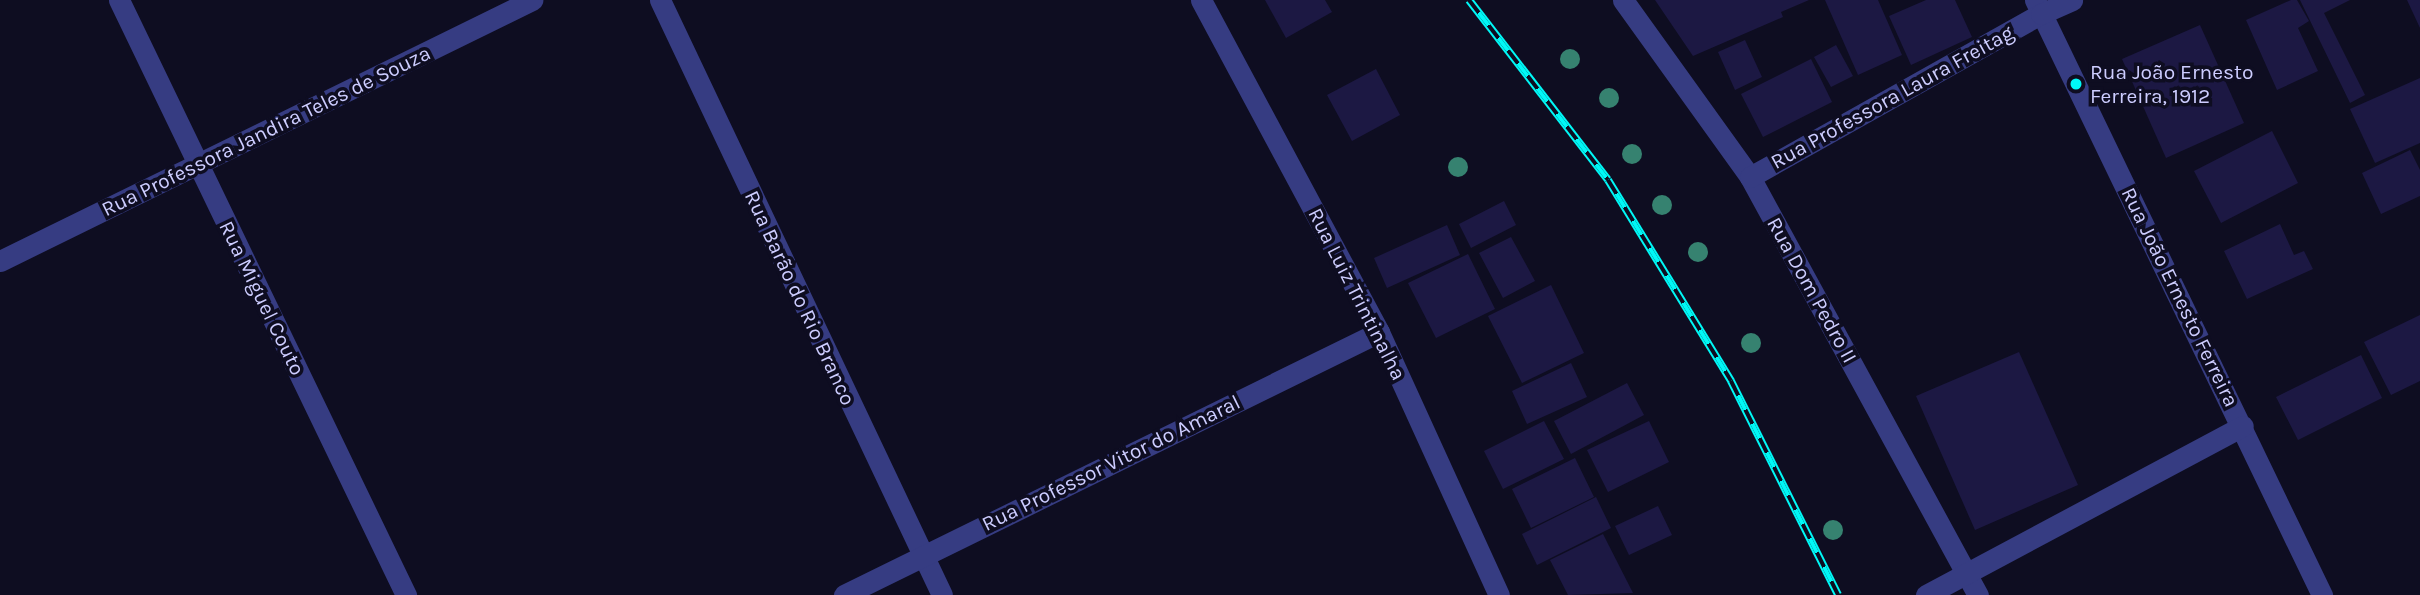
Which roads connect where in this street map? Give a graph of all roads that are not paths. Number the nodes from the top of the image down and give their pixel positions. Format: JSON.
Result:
{"nodes":[{"id":1,"x":119,"y":0,"type":"edge"},
{"id":2,"x":532,"y":0,"type":"edge"},
{"id":3,"x":660,"y":0,"type":"edge"},
{"id":4,"x":1201,"y":0,"type":"edge"},
{"id":5,"x":1623,"y":0,"type":"edge"},
{"id":6,"x":2072,"y":0,"type":"edge"},
{"id":7,"x":2038,"y":7,"type":"edge"},
{"id":8,"x":198,"y":164,"type":"junction"},
{"id":9,"x":1750,"y":177,"type":"junction"},
{"id":10,"x":0,"y":261,"type":"edge"},
{"id":11,"x":1379,"y":332,"type":"junction"},
{"id":12,"x":2243,"y":426,"type":"junction"},
{"id":13,"x":923,"y":555,"type":"junction"},
{"id":14,"x":1968,"y":573,"type":"junction"},
{"id":15,"x":406,"y":595,"type":"edge"},
{"id":16,"x":844,"y":595,"type":"edge"},
{"id":17,"x":942,"y":595,"type":"edge"},
{"id":18,"x":1499,"y":595,"type":"edge"},
{"id":19,"x":1926,"y":595,"type":"edge"},
{"id":20,"x":1978,"y":595,"type":"edge"},
{"id":21,"x":2322,"y":595,"type":"edge"}],
"edges":[{"from":1,"to":8,"type":"street","name":"Rua Miguel Couto"},
{"from":2,"to":8,"type":"street","name":"Rua Professora Jandira Teles de Souza"},
{"from":3,"to":13,"type":"street","name":"Rua Barão do Rio Branco"},
{"from":4,"to":11,"type":"street","name":"Rua Luiz Trintinalha"},
{"from":5,"to":9,"type":"street","name":"Rua Dom Pedro II"},
{"from":6,"to":7,"type":"street","name":"Rua Professora Laura Freitag"},
{"from":7,"to":9,"type":"street","name":"Rua Professora Laura Freitag"},
{"from":7,"to":12,"type":"street","name":"Rua João Ernesto Ferreira"},
{"from":8,"to":10,"type":"street","name":"Rua Professora Jandira Teles de Souza"},
{"from":8,"to":15,"type":"street","name":"Rua Miguel Couto"},
{"from":9,"to":14,"type":"street","name":"Rua Dom Pedro II"},
{"from":11,"to":13,"type":"street","name":"Rua Professor Vitor do Amaral"},
{"from":11,"to":18,"type":"street","name":"Rua Luiz Trintinalha"},
{"from":12,"to":14,"type":"street"},
{"from":12,"to":21,"type":"street","name":"Rua João Ernesto Ferreira"},
{"from":13,"to":16,"type":"street","name":"Rua Professor Vitor do Amaral"},
{"from":13,"to":17,"type":"street","name":"Rua Barão do Rio Branco"},
{"from":14,"to":19,"type":"street"},
{"from":14,"to":20,"type":"street","name":"Rua Dom Pedro II"}]}
